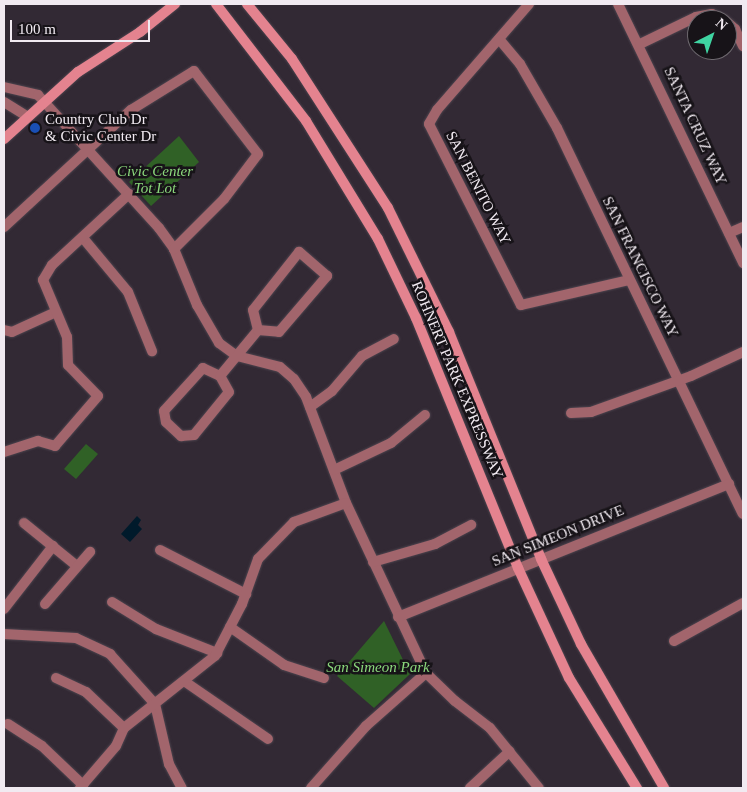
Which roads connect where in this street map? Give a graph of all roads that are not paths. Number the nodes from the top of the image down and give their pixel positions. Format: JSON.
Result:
{"nodes":[{"id":1,"x":176,"y":4,"type":"edge"},
{"id":2,"x":216,"y":4,"type":"edge"},
{"id":3,"x":247,"y":4,"type":"edge"},
{"id":4,"x":529,"y":4,"type":"edge"},
{"id":5,"x":618,"y":4,"type":"edge"},
{"id":6,"x":687,"y":21,"type":"edge"},
{"id":7,"x":737,"y":33,"type":"edge"},
{"id":8,"x":499,"y":39,"type":"junction"},
{"id":9,"x":640,"y":44,"type":"junction"},
{"id":10,"x":743,"y":46,"type":"edge"},
{"id":11,"x":4,"y":87,"type":"edge"},
{"id":12,"x":4,"y":102,"type":"edge"},
{"id":13,"x":45,"y":102,"type":"junction"},
{"id":14,"x":28,"y":116,"type":"junction"},
{"id":15,"x":4,"y":139,"type":"edge"},
{"id":16,"x":88,"y":149,"type":"junction"},
{"id":17,"x":129,"y":194,"type":"junction"},
{"id":18,"x":4,"y":227,"type":"edge"},
{"id":19,"x":743,"y":227,"type":"edge"},
{"id":20,"x":729,"y":233,"type":"junction"},
{"id":21,"x":83,"y":238,"type":"junction"},
{"id":22,"x":174,"y":249,"type":"junction"},
{"id":23,"x":743,"y":262,"type":"edge"},
{"id":24,"x":629,"y":280,"type":"junction"},
{"id":25,"x":56,"y":312,"type":"junction"},
{"id":26,"x":4,"y":330,"type":"edge"},
{"id":27,"x":258,"y":330,"type":"junction"},
{"id":28,"x":394,"y":339,"type":"dead end"},
{"id":29,"x":152,"y":351,"type":"dead end"},
{"id":30,"x":743,"y":352,"type":"edge"},
{"id":31,"x":237,"y":356,"type":"junction"},
{"id":32,"x":220,"y":376,"type":"junction"},
{"id":33,"x":678,"y":380,"type":"junction"},
{"id":34,"x":310,"y":407,"type":"junction"},
{"id":35,"x":571,"y":413,"type":"dead end"},
{"id":36,"x":425,"y":415,"type":"dead end"},
{"id":37,"x":4,"y":452,"type":"edge"},
{"id":38,"x":334,"y":470,"type":"junction"},
{"id":39,"x":729,"y":484,"type":"junction"},
{"id":40,"x":346,"y":503,"type":"junction"},
{"id":41,"x":743,"y":514,"type":"edge"},
{"id":42,"x":24,"y":523,"type":"dead end"},
{"id":43,"x":470,"y":525,"type":"dead end"},
{"id":44,"x":53,"y":546,"type":"junction"},
{"id":45,"x":160,"y":550,"type":"dead end"},
{"id":46,"x":90,"y":552,"type":"dead end"},
{"id":47,"x":541,"y":559,"type":"junction"},
{"id":48,"x":374,"y":562,"type":"junction"},
{"id":49,"x":78,"y":566,"type":"junction"},
{"id":50,"x":518,"y":568,"type":"junction"},
{"id":51,"x":246,"y":594,"type":"junction"},
{"id":52,"x":112,"y":602,"type":"dead end"},
{"id":53,"x":743,"y":603,"type":"edge"},
{"id":54,"x":45,"y":604,"type":"dead end"},
{"id":55,"x":4,"y":609,"type":"edge"},
{"id":56,"x":398,"y":617,"type":"junction"},
{"id":57,"x":230,"y":627,"type":"junction"},
{"id":58,"x":4,"y":634,"type":"edge"},
{"id":59,"x":674,"y":641,"type":"dead end"},
{"id":60,"x":217,"y":653,"type":"junction"},
{"id":61,"x":426,"y":673,"type":"junction"},
{"id":62,"x":56,"y":678,"type":"dead end"},
{"id":63,"x":324,"y":678,"type":"dead end"},
{"id":64,"x":184,"y":681,"type":"junction"},
{"id":65,"x":155,"y":704,"type":"junction"},
{"id":66,"x":8,"y":724,"type":"dead end"},
{"id":67,"x":124,"y":728,"type":"junction"},
{"id":68,"x":268,"y":739,"type":"dead end"},
{"id":69,"x":510,"y":751,"type":"junction"},
{"id":70,"x":82,"y":787,"type":"edge"},
{"id":71,"x":182,"y":788,"type":"edge"},
{"id":72,"x":311,"y":788,"type":"edge"},
{"id":73,"x":470,"y":788,"type":"edge"},
{"id":74,"x":539,"y":788,"type":"edge"},
{"id":75,"x":637,"y":788,"type":"edge"},
{"id":76,"x":664,"y":788,"type":"edge"}],
"edges":[{"from":1,"to":13,"type":"main road"},
{"from":2,"to":50,"type":"main road","name":"ROHNERT PARK EXPRESSWAY"},
{"from":3,"to":47,"type":"main road","name":"ROHNERT PARK EXPRESSWAY"},
{"from":4,"to":8,"type":"street","name":"SAN BENITO WAY"},
{"from":5,"to":9,"type":"street","name":"SANTA CRUZ WAY"},
{"from":6,"to":9,"type":"street"},
{"from":7,"to":10,"type":"street"},
{"from":8,"to":24,"type":"street","name":"SAN FRANCISCO WAY"},
{"from":8,"to":24,"type":"street","name":"SAN BENITO WAY"},
{"from":9,"to":20,"type":"street","name":"SANTA CRUZ WAY"},
{"from":11,"to":13,"type":"street"},
{"from":12,"to":14,"type":"street"},
{"from":13,"to":14,"type":"main road"},
{"from":13,"to":16,"type":"street"},
{"from":14,"to":15,"type":"main road"},
{"from":16,"to":17,"type":"street"},
{"from":16,"to":18,"type":"street"},
{"from":16,"to":22,"type":"street"},
{"from":17,"to":21,"type":"street"},
{"from":17,"to":22,"type":"street"},
{"from":19,"to":20,"type":"street"},
{"from":20,"to":23,"type":"street","name":"SANTA CRUZ WAY"},
{"from":21,"to":25,"type":"street"},
{"from":21,"to":29,"type":"street"},
{"from":22,"to":31,"type":"street"},
{"from":24,"to":33,"type":"street","name":"SAN FRANCISCO WAY"},
{"from":25,"to":26,"type":"street"},
{"from":25,"to":37,"type":"street"},
{"from":27,"to":27,"type":"street"},
{"from":27,"to":31,"type":"street"},
{"from":28,"to":34,"type":"street"},
{"from":30,"to":33,"type":"street"},
{"from":31,"to":32,"type":"street"},
{"from":31,"to":34,"type":"street"},
{"from":32,"to":32,"type":"street"},
{"from":33,"to":35,"type":"street"},
{"from":33,"to":39,"type":"street","name":"SAN FRANCISCO WAY"},
{"from":34,"to":38,"type":"street"},
{"from":36,"to":38,"type":"street"},
{"from":38,"to":40,"type":"street"},
{"from":39,"to":41,"type":"street","name":"SAN FRANCISCO WAY"},
{"from":39,"to":47,"type":"street","name":"SAN SIMEON DRIVE"},
{"from":40,"to":48,"type":"street"},
{"from":40,"to":51,"type":"street"},
{"from":42,"to":44,"type":"street"},
{"from":43,"to":48,"type":"street"},
{"from":44,"to":49,"type":"street"},
{"from":44,"to":55,"type":"street"},
{"from":45,"to":51,"type":"street"},
{"from":46,"to":49,"type":"street"},
{"from":47,"to":50,"type":"street","name":"SAN SIMEON DRIVE"},
{"from":47,"to":76,"type":"main road","name":"ROHNERT PARK EXPRESSWAY"},
{"from":48,"to":56,"type":"street"},
{"from":49,"to":54,"type":"street"},
{"from":50,"to":56,"type":"street","name":"SAN SIMEON DRIVE"},
{"from":50,"to":75,"type":"main road","name":"ROHNERT PARK EXPRESSWAY"},
{"from":51,"to":57,"type":"street"},
{"from":52,"to":60,"type":"street"},
{"from":53,"to":59,"type":"street"},
{"from":56,"to":61,"type":"street"},
{"from":57,"to":60,"type":"street"},
{"from":57,"to":63,"type":"street"},
{"from":58,"to":65,"type":"street"},
{"from":60,"to":64,"type":"street"},
{"from":61,"to":69,"type":"street"},
{"from":61,"to":72,"type":"street"},
{"from":62,"to":67,"type":"street"},
{"from":64,"to":65,"type":"street"},
{"from":64,"to":68,"type":"street"},
{"from":65,"to":67,"type":"street"},
{"from":65,"to":71,"type":"street"},
{"from":66,"to":70,"type":"street"},
{"from":67,"to":70,"type":"street"},
{"from":69,"to":73,"type":"street"},
{"from":69,"to":74,"type":"street"}]}
